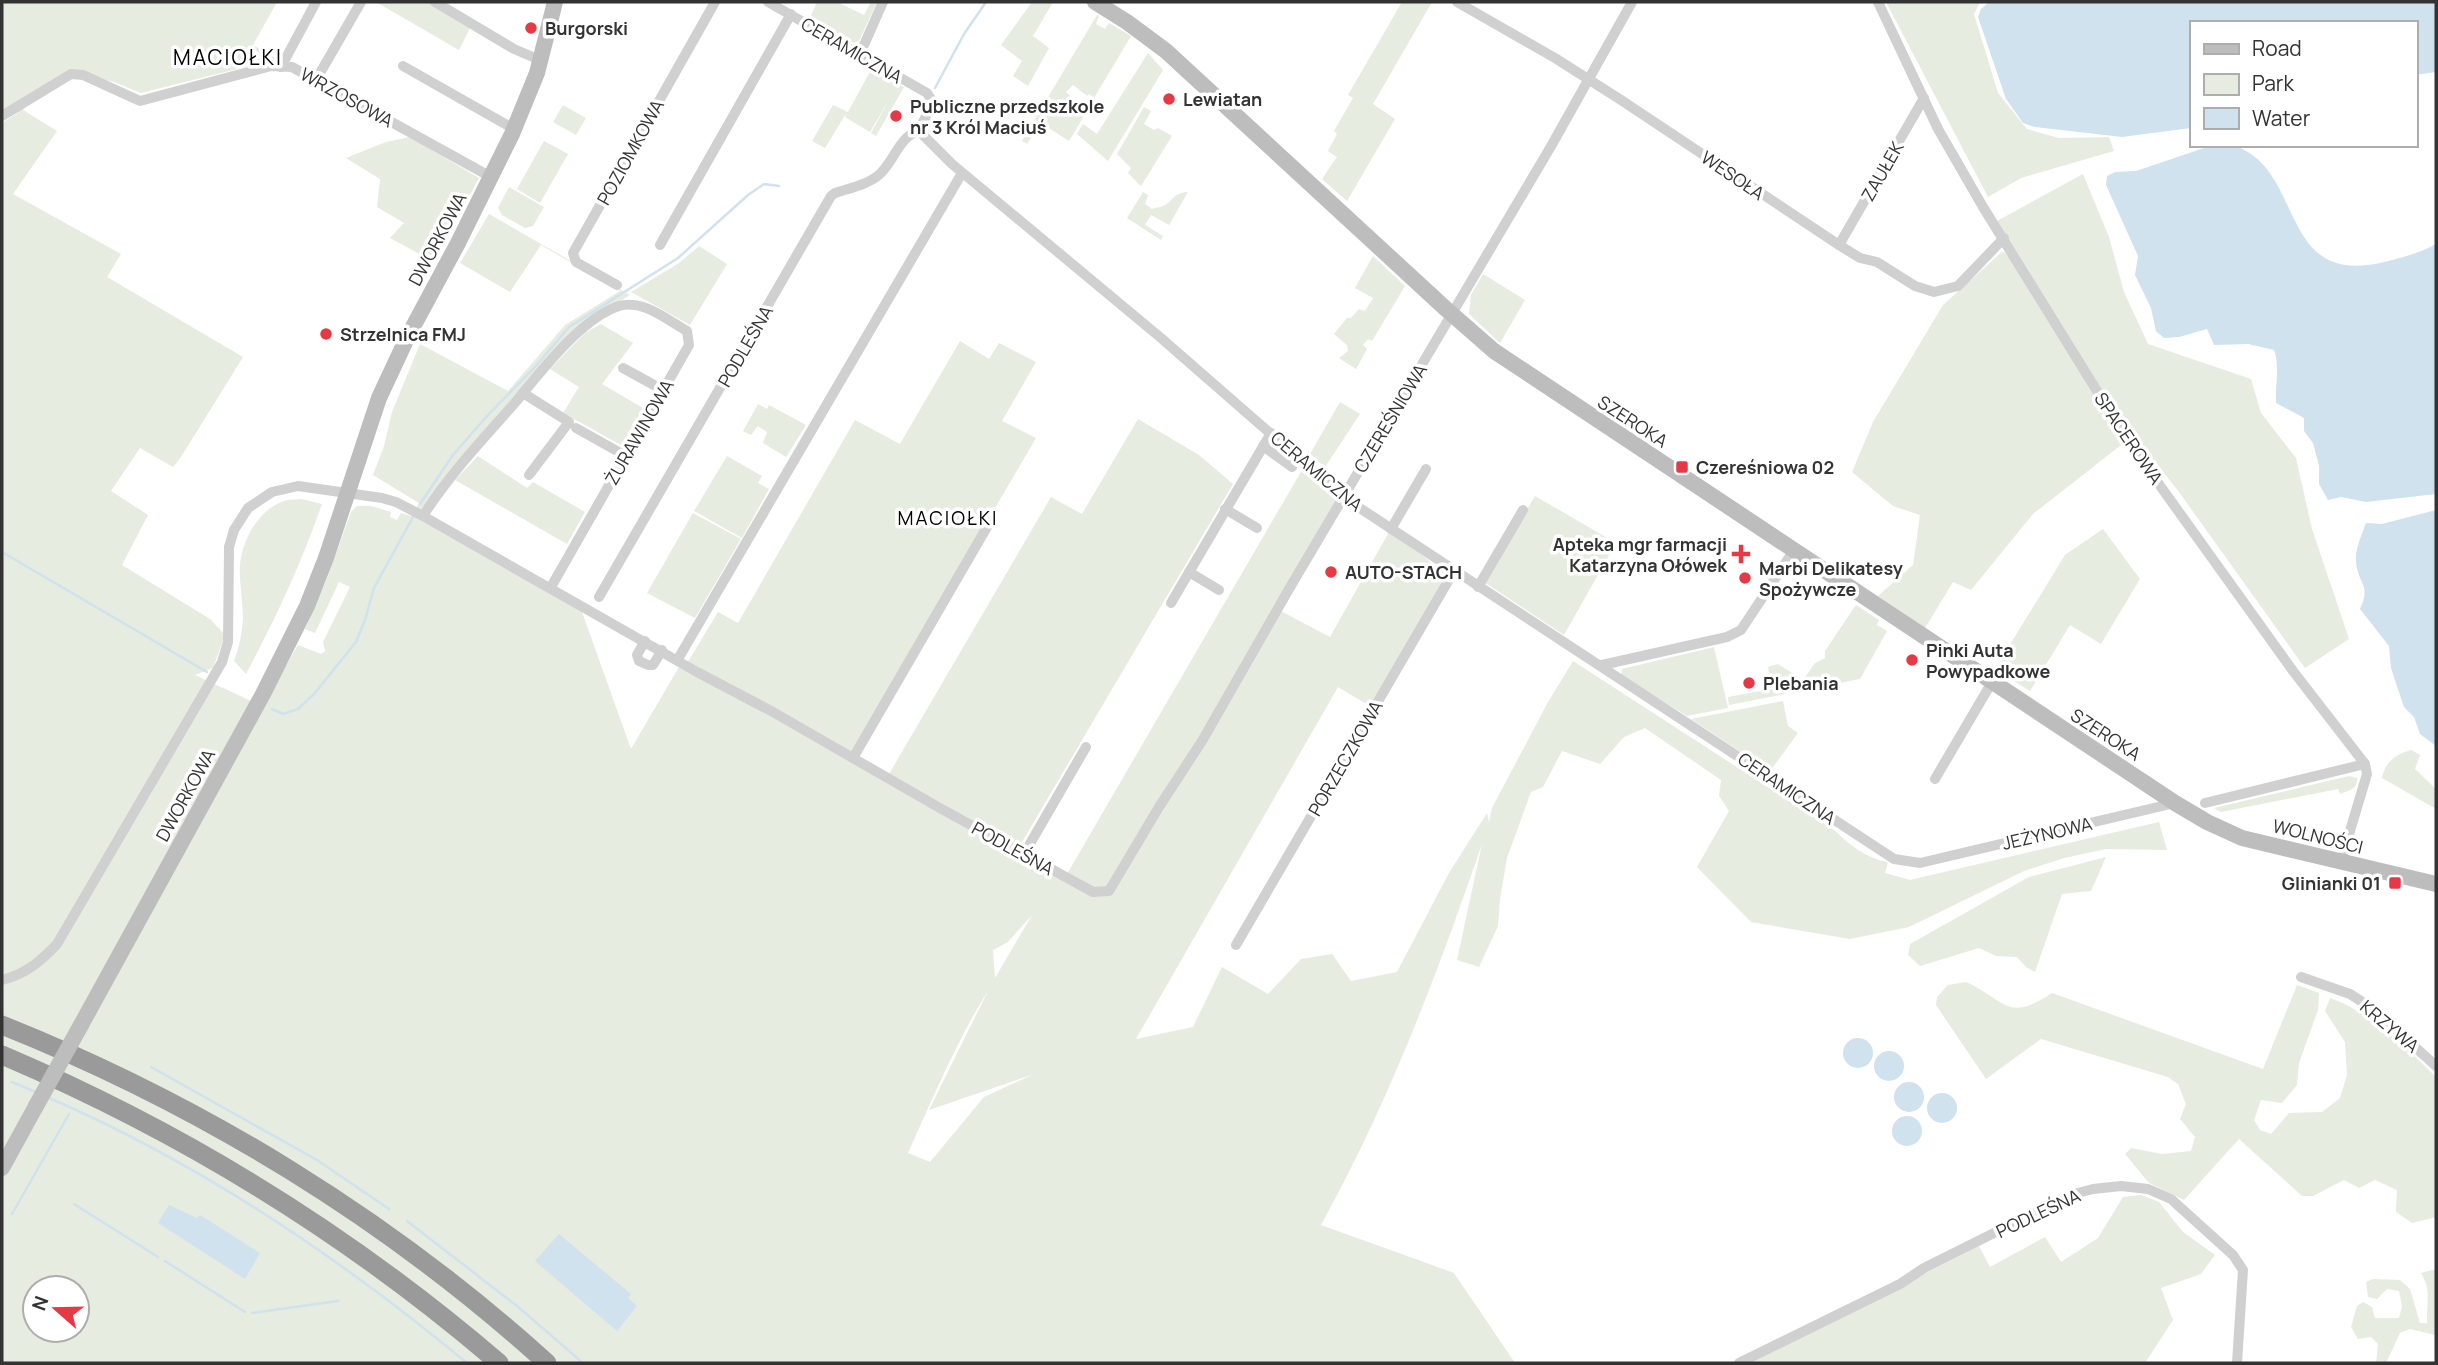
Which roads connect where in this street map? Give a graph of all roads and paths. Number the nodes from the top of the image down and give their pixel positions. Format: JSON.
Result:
{"nodes":[{"id":1,"x":316,"y":2,"type":"edge"},
{"id":2,"x":361,"y":2,"type":"edge"},
{"id":3,"x":435,"y":2,"type":"edge"},
{"id":4,"x":555,"y":2,"type":"edge"},
{"id":5,"x":715,"y":2,"type":"edge"},
{"id":6,"x":768,"y":2,"type":"edge"},
{"id":7,"x":883,"y":2,"type":"edge"},
{"id":8,"x":1095,"y":2,"type":"edge"},
{"id":9,"x":1457,"y":2,"type":"edge"},
{"id":10,"x":1632,"y":2,"type":"edge"},
{"id":11,"x":1878,"y":2,"type":"edge"},
{"id":12,"x":790,"y":14,"type":"junction"},
{"id":13,"x":860,"y":54,"type":"junction"},
{"id":14,"x":540,"y":60,"type":"junction"},
{"id":15,"x":404,"y":66,"type":"dead end"},
{"id":16,"x":281,"y":67,"type":"junction"},
{"id":17,"x":1588,"y":79,"type":"junction"},
{"id":18,"x":316,"y":80,"type":"junction"},
{"id":19,"x":1924,"y":98,"type":"junction"},
{"id":20,"x":2,"y":116,"type":"edge"},
{"id":21,"x":514,"y":129,"type":"junction"},
{"id":22,"x":921,"y":129,"type":"junction"},
{"id":23,"x":961,"y":173,"type":"junction"},
{"id":24,"x":491,"y":177,"type":"junction"},
{"id":25,"x":2004,"y":238,"type":"junction"},
{"id":26,"x":660,"y":245,"type":"dead end"},
{"id":27,"x":1839,"y":245,"type":"junction"},
{"id":28,"x":617,"y":285,"type":"dead end"},
{"id":29,"x":891,"y":307,"type":"dead end"},
{"id":30,"x":1452,"y":315,"type":"junction"},
{"id":31,"x":623,"y":368,"type":"dead end"},
{"id":32,"x":663,"y":390,"type":"junction"},
{"id":33,"x":523,"y":393,"type":"junction"},
{"id":34,"x":576,"y":428,"type":"dead end"},
{"id":35,"x":1271,"y":433,"type":"junction"},
{"id":36,"x":1263,"y":446,"type":"junction"},
{"id":37,"x":626,"y":456,"type":"junction"},
{"id":38,"x":1292,"y":467,"type":"dead end"},
{"id":39,"x":1426,"y":469,"type":"dead end"},
{"id":40,"x":529,"y":475,"type":"dead end"},
{"id":41,"x":348,"y":492,"type":"junction"},
{"id":42,"x":1343,"y":497,"type":"junction"},
{"id":43,"x":1225,"y":509,"type":"junction"},
{"id":44,"x":1523,"y":510,"type":"dead end"},
{"id":45,"x":423,"y":516,"type":"junction"},
{"id":46,"x":987,"y":527,"type":"dead end"},
{"id":47,"x":1256,"y":528,"type":"dead end"},
{"id":48,"x":1391,"y":529,"type":"junction"},
{"id":49,"x":1794,"y":550,"type":"junction"},
{"id":50,"x":1454,"y":571,"type":"junction"},
{"id":51,"x":1189,"y":572,"type":"junction"},
{"id":52,"x":551,"y":587,"type":"junction"},
{"id":53,"x":1478,"y":587,"type":"junction"},
{"id":54,"x":1219,"y":590,"type":"dead end"},
{"id":55,"x":599,"y":597,"type":"dead end"},
{"id":56,"x":1171,"y":603,"type":"dead end"},
{"id":57,"x":645,"y":641,"type":"junction"},
{"id":58,"x":662,"y":650,"type":"junction"},
{"id":59,"x":680,"y":661,"type":"junction"},
{"id":60,"x":1602,"y":665,"type":"junction"},
{"id":61,"x":1992,"y":682,"type":"junction"},
{"id":62,"x":1086,"y":747,"type":"dead end"},
{"id":63,"x":853,"y":758,"type":"junction"},
{"id":64,"x":2365,"y":764,"type":"junction"},
{"id":65,"x":1935,"y":779,"type":"dead end"},
{"id":66,"x":2175,"y":803,"type":"junction"},
{"id":67,"x":2200,"y":809,"type":"junction"},
{"id":68,"x":1024,"y":854,"type":"junction"},
{"id":69,"x":2341,"y":861,"type":"junction"},
{"id":70,"x":1920,"y":863,"type":"joint"},
{"id":71,"x":2436,"y":884,"type":"edge"},
{"id":72,"x":1093,"y":892,"type":"joint"},
{"id":73,"x":1236,"y":945,"type":"dead end"},
{"id":74,"x":2301,"y":977,"type":"dead end"},
{"id":75,"x":2,"y":980,"type":"edge"},
{"id":76,"x":2,"y":1026,"type":"edge"},
{"id":77,"x":2,"y":1055,"type":"edge"},
{"id":78,"x":2436,"y":1066,"type":"edge"},
{"id":79,"x":2,"y":1168,"type":"edge"},
{"id":80,"x":499,"y":1363,"type":"edge"},
{"id":81,"x":547,"y":1363,"type":"edge"},
{"id":82,"x":1739,"y":1363,"type":"edge"},
{"id":83,"x":2237,"y":1363,"type":"edge"}],
"edges":[{"from":1,"to":16,"type":"street"},
{"from":2,"to":18,"type":"street"},
{"from":3,"to":14,"type":"street"},
{"from":4,"to":14,"type":"street","name":"DWORKOWA"},
{"from":5,"to":28,"type":"street","name":"POZIOMKOWA"},
{"from":6,"to":12,"type":"street","name":"CERAMICZNA"},
{"from":7,"to":13,"type":"street"},
{"from":8,"to":30,"type":"street","name":"SZEROKA"},
{"from":9,"to":17,"type":"street","name":"WESOŁA"},
{"from":10,"to":17,"type":"street","name":"CZEREŚNIOWA"},
{"from":11,"to":19,"type":"street","name":"SPACEROWA"},
{"from":12,"to":13,"type":"street","name":"CERAMICZNA"},
{"from":12,"to":26,"type":"street","name":"CERAMICZNA"},
{"from":13,"to":22,"type":"street","name":"CERAMICZNA"},
{"from":14,"to":21,"type":"street","name":"DWORKOWA"},
{"from":15,"to":21,"type":"street"},
{"from":16,"to":18,"type":"street","name":"WRZOSOWA"},
{"from":16,"to":20,"type":"street","name":"WRZOSOWA"},
{"from":17,"to":27,"type":"street","name":"WESOŁA"},
{"from":17,"to":30,"type":"street","name":"CZEREŚNIOWA"},
{"from":18,"to":24,"type":"street","name":"WRZOSOWA"},
{"from":19,"to":25,"type":"street","name":"SPACEROWA"},
{"from":19,"to":27,"type":"street","name":"ZAUŁEK"},
{"from":21,"to":24,"type":"street","name":"DWORKOWA"},
{"from":22,"to":23,"type":"street","name":"CERAMICZNA"},
{"from":22,"to":55,"type":"street","name":"PODLEŚNA"},
{"from":23,"to":35,"type":"street","name":"CERAMICZNA"},
{"from":23,"to":59,"type":"street"},
{"from":24,"to":41,"type":"street","name":"DWORKOWA"},
{"from":25,"to":27,"type":"street","name":"WESOŁA"},
{"from":25,"to":64,"type":"street","name":"SPACEROWA"},
{"from":29,"to":59,"type":"street"},
{"from":30,"to":42,"type":"street","name":"CZEREŚNIOWA"},
{"from":30,"to":49,"type":"street","name":"SZEROKA"},
{"from":31,"to":32,"type":"street"},
{"from":32,"to":33,"type":"street","name":"ŻURAWINOWA"},
{"from":32,"to":37,"type":"street","name":"ŻURAWINOWA"},
{"from":33,"to":40,"type":"street"},
{"from":33,"to":45,"type":"street"},
{"from":34,"to":37,"type":"street"},
{"from":35,"to":36,"type":"street"},
{"from":35,"to":42,"type":"street","name":"CERAMICZNA"},
{"from":36,"to":38,"type":"street"},
{"from":36,"to":43,"type":"street"},
{"from":37,"to":52,"type":"street","name":"ŻURAWINOWA"},
{"from":39,"to":48,"type":"street"},
{"from":41,"to":45,"type":"street","name":"PODLEŚNA"},
{"from":41,"to":75,"type":"street","name":"DWORKOWA"},
{"from":41,"to":79,"type":"street","name":"DWORKOWA","bridge":true},
{"from":42,"to":48,"type":"street","name":"CERAMICZNA"},
{"from":42,"to":72,"type":"street","name":"CZEREŚNIOWA"},
{"from":43,"to":47,"type":"street"},
{"from":43,"to":51,"type":"street"},
{"from":44,"to":53,"type":"street"},
{"from":45,"to":52,"type":"street","name":"PODLEŚNA"},
{"from":46,"to":63,"type":"street"},
{"from":48,"to":50,"type":"street","name":"CERAMICZNA"},
{"from":49,"to":60,"type":"street"},
{"from":49,"to":61,"type":"street","name":"SZEROKA"},
{"from":50,"to":53,"type":"street","name":"CERAMICZNA"},
{"from":50,"to":73,"type":"street","name":"PORZECZKOWA"},
{"from":51,"to":54,"type":"street"},
{"from":51,"to":56,"type":"street"},
{"from":52,"to":57,"type":"street","name":"PODLEŚNA"},
{"from":53,"to":60,"type":"street","name":"CERAMICZNA"},
{"from":57,"to":58,"type":"street","name":"PODLEŚNA"},
{"from":57,"to":58,"type":"street"},
{"from":58,"to":59,"type":"street","name":"PODLEŚNA"},
{"from":59,"to":63,"type":"street","name":"PODLEŚNA"},
{"from":60,"to":70,"type":"street","name":"CERAMICZNA"},
{"from":61,"to":65,"type":"street"},
{"from":61,"to":66,"type":"street","name":"SZEROKA"},
{"from":62,"to":68,"type":"street"},
{"from":63,"to":68,"type":"street","name":"PODLEŚNA"},
{"from":64,"to":67,"type":"street"},
{"from":64,"to":69,"type":"street"},
{"from":66,"to":67,"type":"street","name":"SZEROKA"},
{"from":66,"to":70,"type":"street","name":"JEŻYNOWA"},
{"from":67,"to":69,"type":"street","name":"WOLNOŚCI"},
{"from":68,"to":72,"type":"street","name":"PODLEŚNA"},
{"from":69,"to":71,"type":"street","name":"WOLNOŚCI"},
{"from":74,"to":78,"type":"street","name":"KRZYWA"},
{"from":76,"to":81,"type":"highway"},
{"from":77,"to":80,"type":"highway"},
{"from":82,"to":83,"type":"street","name":"PODLEŚNA"}]}
